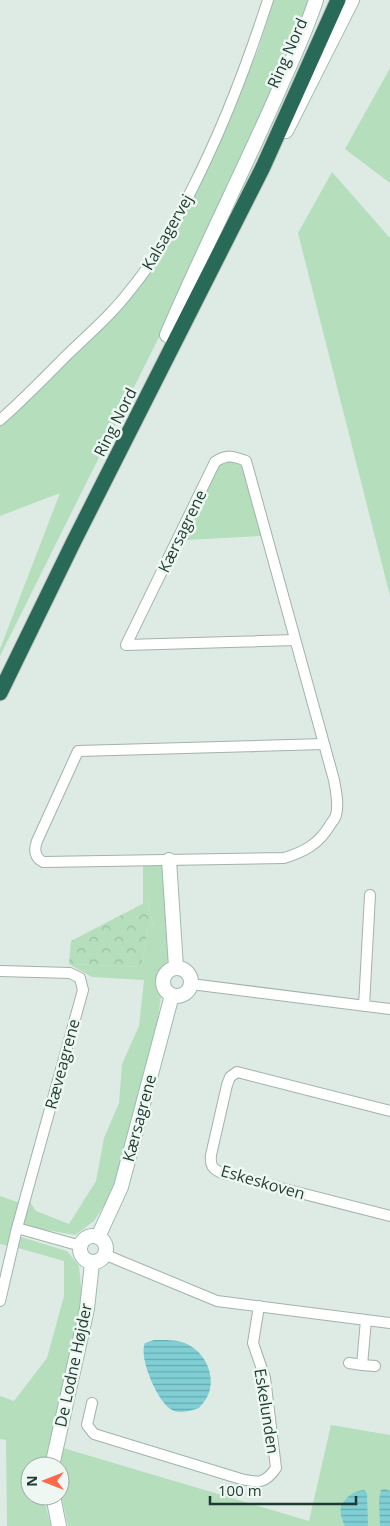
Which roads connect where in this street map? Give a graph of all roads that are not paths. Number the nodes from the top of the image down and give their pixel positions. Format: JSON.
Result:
{"nodes":[{"id":1,"x":268,"y":0,"type":"edge"},
{"id":2,"x":316,"y":0,"type":"edge"},
{"id":3,"x":330,"y":0,"type":"edge"},
{"id":4,"x":338,"y":0,"type":"edge"},
{"id":5,"x":352,"y":0,"type":"edge"},
{"id":6,"x":262,"y":167,"type":"junction"},
{"id":7,"x":167,"y":335,"type":"junction"},
{"id":8,"x":0,"y":420,"type":"edge"},
{"id":9,"x":295,"y":640,"type":"junction"},
{"id":10,"x":0,"y":673,"type":"edge"},
{"id":11,"x":0,"y":693,"type":"edge"},
{"id":12,"x":324,"y":744,"type":"junction"},
{"id":13,"x":169,"y":860,"type":"junction"},
{"id":14,"x":370,"y":895,"type":"dead end"},
{"id":15,"x":176,"y":967,"type":"junction"},
{"id":16,"x":0,"y":971,"type":"edge"},
{"id":17,"x":191,"y":984,"type":"junction"},
{"id":18,"x":172,"y":995,"type":"junction"},
{"id":19,"x":364,"y":1006,"type":"junction"},
{"id":20,"x":390,"y":1009,"type":"edge"},
{"id":21,"x":390,"y":1111,"type":"edge"},
{"id":22,"x":390,"y":1216,"type":"edge"},
{"id":23,"x":17,"y":1228,"type":"junction"},
{"id":24,"x":98,"y":1237,"type":"junction"},
{"id":25,"x":81,"y":1246,"type":"junction"},
{"id":26,"x":106,"y":1255,"type":"junction"},
{"id":27,"x":92,"y":1263,"type":"junction"},
{"id":28,"x":0,"y":1301,"type":"edge"},
{"id":29,"x":259,"y":1306,"type":"junction"},
{"id":30,"x":366,"y":1320,"type":"junction"},
{"id":31,"x":390,"y":1323,"type":"edge"},
{"id":32,"x":349,"y":1363,"type":"dead end"},
{"id":33,"x":362,"y":1365,"type":"junction"},
{"id":34,"x":375,"y":1366,"type":"dead end"},
{"id":35,"x":92,"y":1403,"type":"dead end"},
{"id":36,"x":54,"y":1456,"type":"edge"},
{"id":37,"x":55,"y":1506,"type":"edge"},
{"id":38,"x":59,"y":1526,"type":"edge"}],
"edges":[{"from":1,"to":8,"type":"street","name":"Kalsagervej"},
{"from":2,"to":7,"type":"street"},
{"from":3,"to":7,"type":"highway","name":"Ring Nord"},
{"from":4,"to":6,"type":"highway","name":"Ring Nord"},
{"from":5,"to":6,"type":"street"},
{"from":6,"to":11,"type":"highway","name":"Ring Nord"},
{"from":7,"to":10,"type":"highway","name":"Ring Nord"},
{"from":9,"to":9,"type":"street","name":"Kærsagrene"},
{"from":9,"to":12,"type":"street","name":"Kærsagrene"},
{"from":12,"to":13,"type":"street","name":"Kærsagrene"},
{"from":12,"to":13,"type":"street","name":"Kærsagrene"},
{"from":13,"to":15,"type":"street"},
{"from":14,"to":19,"type":"street"},
{"from":15,"to":17,"type":"street"},
{"from":15,"to":18,"type":"street"},
{"from":16,"to":23,"type":"street","name":"Ræveagrene"},
{"from":17,"to":18,"type":"street"},
{"from":17,"to":19,"type":"street"},
{"from":18,"to":24,"type":"street","name":"Kærsagrene"},
{"from":19,"to":20,"type":"street"},
{"from":21,"to":22,"type":"street","name":"Eskeskoven"},
{"from":23,"to":25,"type":"street"},
{"from":23,"to":28,"type":"street","name":"Ræveagrene"},
{"from":24,"to":25,"type":"street"},
{"from":24,"to":26,"type":"street"},
{"from":25,"to":27,"type":"street"},
{"from":26,"to":27,"type":"street"},
{"from":26,"to":29,"type":"street"},
{"from":27,"to":36,"type":"street","name":"De Lodne Højder"},
{"from":29,"to":30,"type":"street"},
{"from":29,"to":35,"type":"street","name":"Eskelunden"},
{"from":30,"to":31,"type":"street"},
{"from":30,"to":33,"type":"street"},
{"from":32,"to":33,"type":"street"},
{"from":33,"to":34,"type":"street"},
{"from":37,"to":38,"type":"street"}]}
